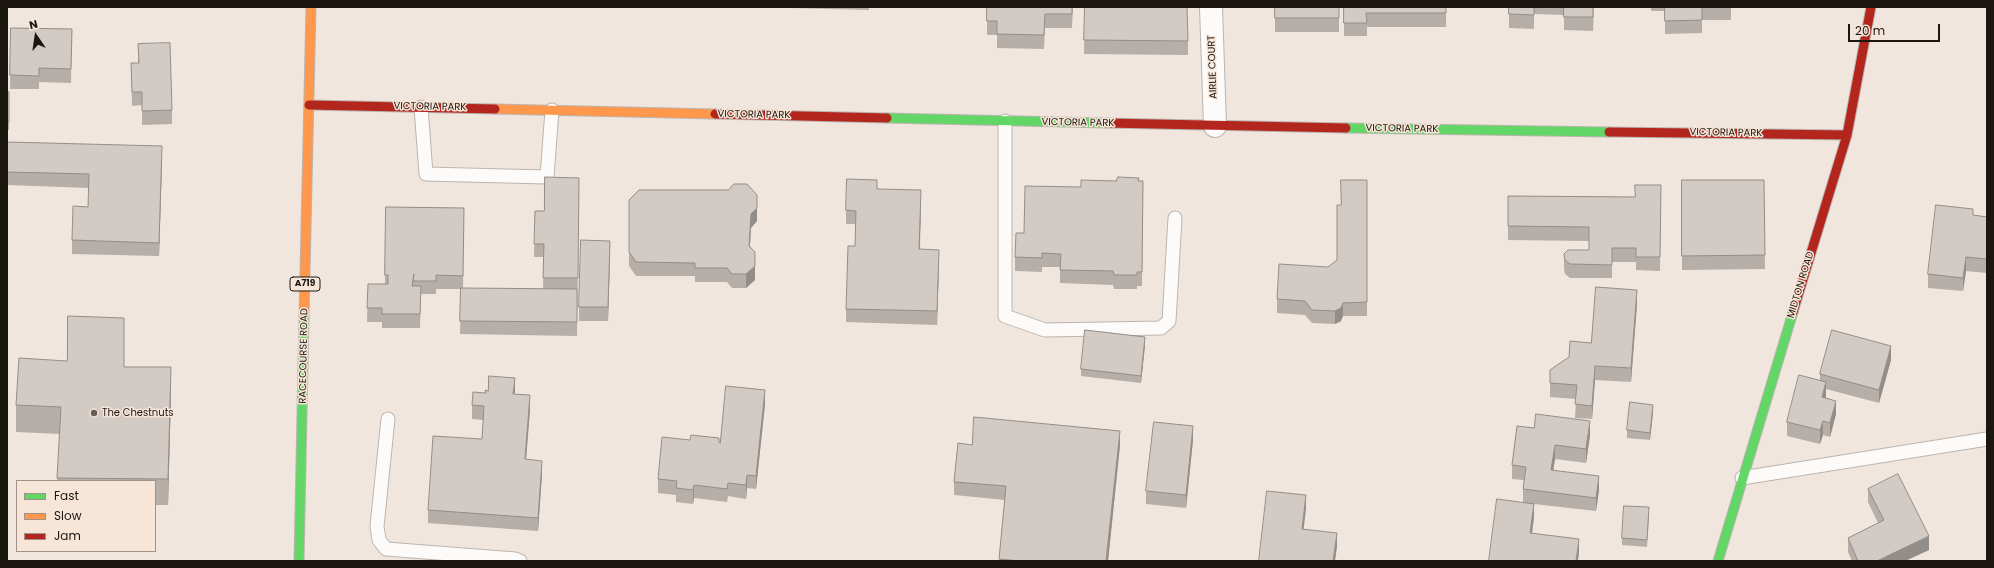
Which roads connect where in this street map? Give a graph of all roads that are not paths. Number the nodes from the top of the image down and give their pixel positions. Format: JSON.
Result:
{"nodes":[{"id":1,"x":311,"y":7,"type":"edge"},
{"id":2,"x":1211,"y":7,"type":"edge"},
{"id":3,"x":1871,"y":7,"type":"edge"},
{"id":4,"x":309,"y":105,"type":"junction"},
{"id":5,"x":421,"y":107,"type":"junction"},
{"id":6,"x":552,"y":110,"type":"junction"},
{"id":7,"x":1005,"y":121,"type":"junction"},
{"id":8,"x":1215,"y":126,"type":"junction"},
{"id":9,"x":1847,"y":134,"type":"junction"},
{"id":10,"x":1174,"y":218,"type":"dead end"},
{"id":11,"x":388,"y":419,"type":"dead end"},
{"id":12,"x":1987,"y":439,"type":"edge"},
{"id":13,"x":1742,"y":478,"type":"junction"},
{"id":14,"x":299,"y":561,"type":"edge"},
{"id":15,"x":520,"y":561,"type":"edge"},
{"id":16,"x":1718,"y":561,"type":"edge"}],
"edges":[{"from":1,"to":4,"type":"street","name":"RACECOURSE ROAD","number":"A719"},
{"from":2,"to":8,"type":"street","name":"AIRLIE COURT"},
{"from":3,"to":9,"type":"street","name":"MIDTON ROAD"},
{"from":4,"to":5,"type":"street","name":"VICTORIA PARK"},
{"from":4,"to":14,"type":"street","name":"RACECOURSE ROAD","number":"A719"},
{"from":5,"to":6,"type":"street","name":"VICTORIA PARK"},
{"from":5,"to":6,"type":"lane"},
{"from":6,"to":7,"type":"street","name":"VICTORIA PARK"},
{"from":7,"to":8,"type":"street","name":"VICTORIA PARK"},
{"from":7,"to":10,"type":"lane"},
{"from":8,"to":9,"type":"street","name":"VICTORIA PARK"},
{"from":9,"to":13,"type":"street","name":"MIDTON ROAD"},
{"from":11,"to":15,"type":"lane"},
{"from":12,"to":13,"type":"lane"},
{"from":13,"to":16,"type":"street","name":"MIDTON ROAD"}]}
